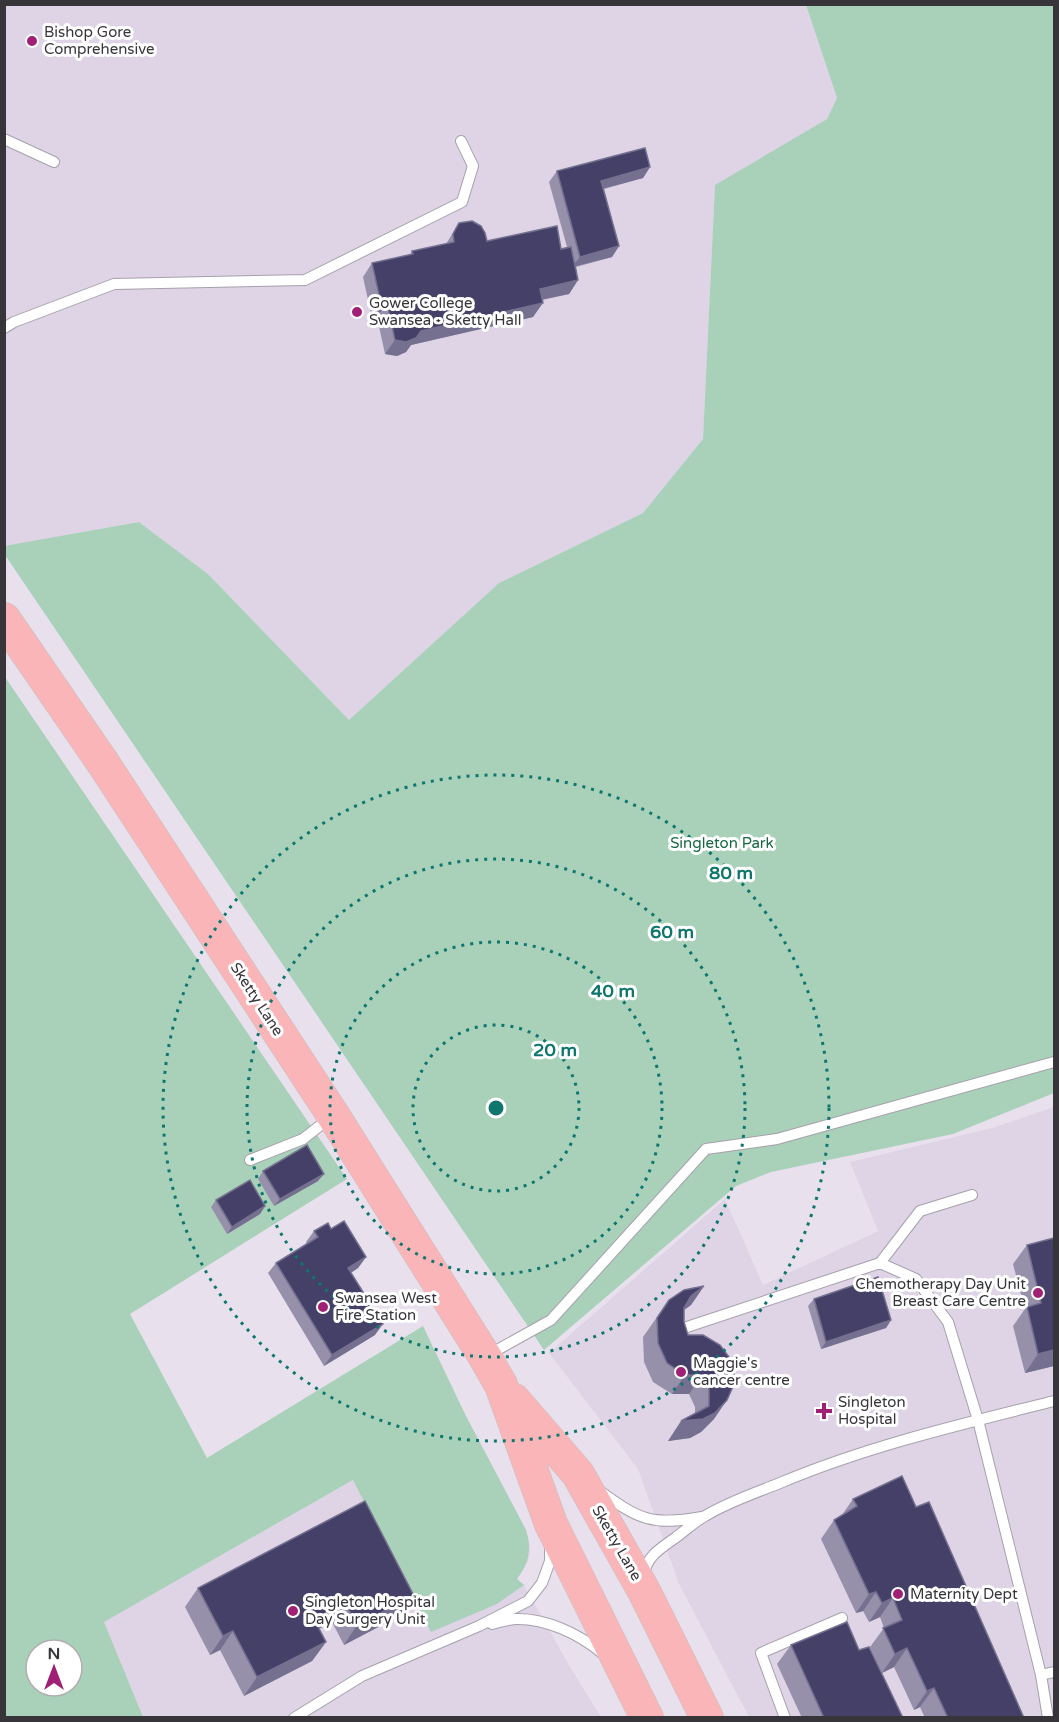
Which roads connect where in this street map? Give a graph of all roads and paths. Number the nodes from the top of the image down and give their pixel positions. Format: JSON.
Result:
{"nodes":[{"id":1,"x":4,"y":138,"type":"edge"},
{"id":2,"x":461,"y":141,"type":"dead end"},
{"id":3,"x":54,"y":162,"type":"dead end"},
{"id":4,"x":4,"y":328,"type":"edge"},
{"id":5,"x":4,"y":619,"type":"edge"},
{"id":6,"x":1054,"y":1062,"type":"edge"},
{"id":7,"x":333,"y":1115,"type":"junction"},
{"id":8,"x":250,"y":1160,"type":"dead end"},
{"id":9,"x":972,"y":1195,"type":"dead end"},
{"id":10,"x":880,"y":1263,"type":"junction"},
{"id":11,"x":687,"y":1327,"type":"edge"},
{"id":12,"x":485,"y":1357,"type":"junction"},
{"id":13,"x":501,"y":1385,"type":"junction"},
{"id":14,"x":1054,"y":1401,"type":"edge"},
{"id":15,"x":978,"y":1420,"type":"junction"},
{"id":16,"x":578,"y":1474,"type":"junction"},
{"id":17,"x":705,"y":1516,"type":"junction"},
{"id":18,"x":551,"y":1524,"type":"junction"},
{"id":19,"x":644,"y":1591,"type":"junction"},
{"id":20,"x":842,"y":1618,"type":"dead end"},
{"id":21,"x":479,"y":1626,"type":"junction"},
{"id":22,"x":624,"y":1670,"type":"junction"},
{"id":23,"x":1054,"y":1672,"type":"edge"},
{"id":24,"x":1041,"y":1675,"type":"junction"},
{"id":25,"x":294,"y":1718,"type":"edge"},
{"id":26,"x":647,"y":1718,"type":"edge"},
{"id":27,"x":707,"y":1718,"type":"edge"},
{"id":28,"x":785,"y":1718,"type":"edge"},
{"id":29,"x":1048,"y":1718,"type":"edge"}],
"edges":[{"from":1,"to":3,"type":"lane"},
{"from":2,"to":4,"type":"lane"},
{"from":5,"to":7,"type":"main road","name":"Sketty Lane"},
{"from":6,"to":12,"type":"lane"},
{"from":7,"to":8,"type":"lane"},
{"from":7,"to":12,"type":"main road","name":"Sketty Lane"},
{"from":9,"to":10,"type":"lane"},
{"from":10,"to":11,"type":"lane"},
{"from":10,"to":15,"type":"lane"},
{"from":12,"to":13,"type":"main road","name":"Sketty Lane"},
{"from":13,"to":16,"type":"main road","name":"Sketty Lane"},
{"from":13,"to":18,"type":"main road","name":"Sketty Lane"},
{"from":14,"to":15,"type":"lane"},
{"from":15,"to":17,"type":"lane"},
{"from":15,"to":24,"type":"lane"},
{"from":16,"to":17,"type":"lane"},
{"from":16,"to":19,"type":"main road","name":"Sketty Lane"},
{"from":17,"to":19,"type":"lane"},
{"from":18,"to":21,"type":"lane"},
{"from":18,"to":22,"type":"main road","name":"Sketty Lane"},
{"from":19,"to":27,"type":"main road","name":"Sketty Lane"},
{"from":20,"to":28,"type":"lane"},
{"from":21,"to":22,"type":"lane"},
{"from":21,"to":25,"type":"lane"},
{"from":22,"to":26,"type":"main road","name":"Sketty Lane"},
{"from":23,"to":24,"type":"lane"},
{"from":24,"to":29,"type":"lane"}]}
